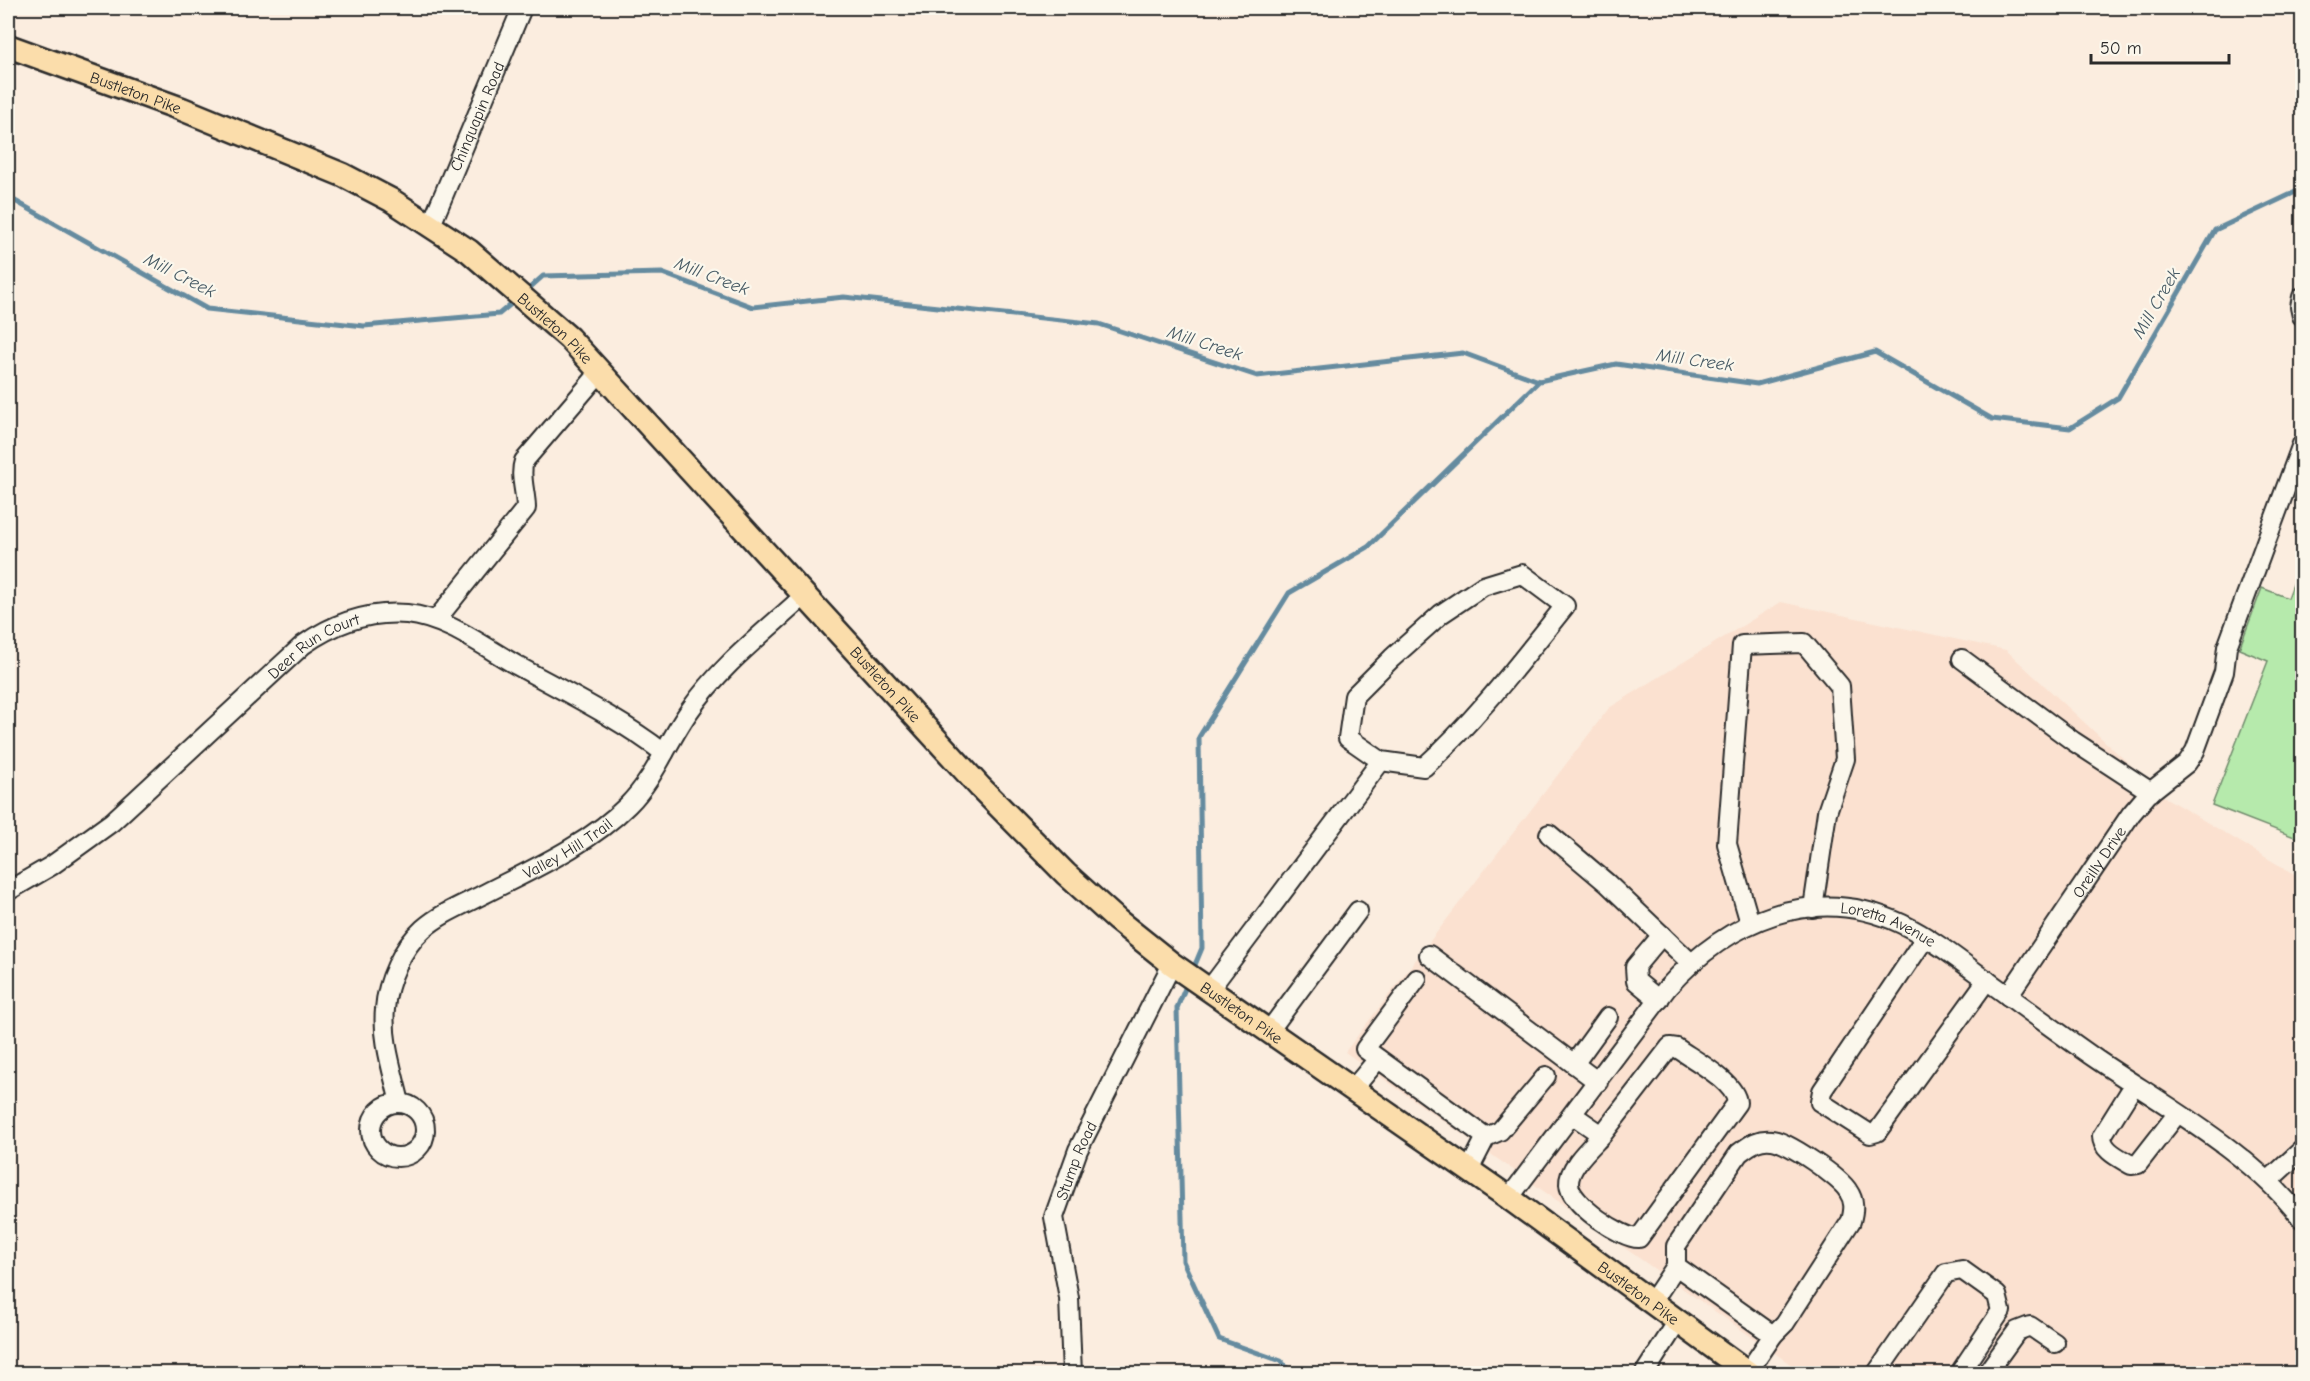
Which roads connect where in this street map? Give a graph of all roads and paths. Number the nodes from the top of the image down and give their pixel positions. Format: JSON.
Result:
{"nodes":[{"id":1,"x":522,"y":8,"type":"edge"},
{"id":2,"x":8,"y":46,"type":"edge"},
{"id":3,"x":431,"y":225,"type":"junction"},
{"id":4,"x":2302,"y":297,"type":"edge"},
{"id":5,"x":2302,"y":316,"type":"edge"},
{"id":6,"x":601,"y":371,"type":"junction"},
{"id":7,"x":2302,"y":444,"type":"edge"},
{"id":8,"x":805,"y":595,"type":"junction"},
{"id":9,"x":436,"y":620,"type":"junction"},
{"id":10,"x":1962,"y":659,"type":"dead end"},
{"id":11,"x":664,"y":753,"type":"junction"},
{"id":12,"x":1381,"y":761,"type":"junction"},
{"id":13,"x":2151,"y":792,"type":"junction"},
{"id":14,"x":1549,"y":834,"type":"dead end"},
{"id":15,"x":8,"y":891,"type":"edge"},
{"id":16,"x":1813,"y":908,"type":"junction"},
{"id":17,"x":1358,"y":911,"type":"dead end"},
{"id":18,"x":1750,"y":923,"type":"junction"},
{"id":19,"x":1662,"y":935,"type":"junction"},
{"id":20,"x":1925,"y":938,"type":"junction"},
{"id":21,"x":1429,"y":955,"type":"dead end"},
{"id":22,"x":1691,"y":963,"type":"junction"},
{"id":23,"x":1190,"y":976,"type":"junction"},
{"id":24,"x":1417,"y":979,"type":"dead end"},
{"id":25,"x":1987,"y":980,"type":"junction"},
{"id":26,"x":2008,"y":996,"type":"junction"},
{"id":27,"x":1659,"y":1000,"type":"junction"},
{"id":28,"x":1608,"y":1017,"type":"dead end"},
{"id":29,"x":1269,"y":1031,"type":"junction"},
{"id":30,"x":1378,"y":1059,"type":"junction"},
{"id":31,"x":1574,"y":1064,"type":"junction"},
{"id":32,"x":1546,"y":1076,"type":"dead end"},
{"id":33,"x":1598,"y":1082,"type":"junction"},
{"id":34,"x":2134,"y":1085,"type":"junction"},
{"id":35,"x":1353,"y":1089,"type":"junction"},
{"id":36,"x":400,"y":1103,"type":"dead end"},
{"id":37,"x":2177,"y":1114,"type":"junction"},
{"id":38,"x":1573,"y":1115,"type":"junction"},
{"id":39,"x":1602,"y":1135,"type":"junction"},
{"id":40,"x":1486,"y":1137,"type":"junction"},
{"id":41,"x":2302,"y":1150,"type":"edge"},
{"id":42,"x":1469,"y":1170,"type":"junction"},
{"id":43,"x":2268,"y":1181,"type":"junction"},
{"id":44,"x":1509,"y":1198,"type":"junction"},
{"id":45,"x":2302,"y":1219,"type":"edge"},
{"id":46,"x":1676,"y":1266,"type":"junction"},
{"id":47,"x":1652,"y":1302,"type":"junction"},
{"id":48,"x":1678,"y":1321,"type":"junction"},
{"id":49,"x":1773,"y":1335,"type":"junction"},
{"id":50,"x":2055,"y":1343,"type":"dead end"},
{"id":51,"x":1749,"y":1373,"type":"edge"},
{"id":52,"x":1072,"y":1374,"type":"edge"},
{"id":53,"x":1644,"y":1374,"type":"edge"},
{"id":54,"x":1876,"y":1374,"type":"edge"},
{"id":55,"x":1959,"y":1374,"type":"edge"},
{"id":56,"x":1986,"y":1374,"type":"edge"}],
"edges":[{"from":1,"to":3,"type":"street","name":"Chinquapin Road"},
{"from":2,"to":3,"type":"main road","name":"Bustleton Pike"},
{"from":3,"to":6,"type":"main road","name":"Bustleton Pike"},
{"from":4,"to":5,"type":"street"},
{"from":6,"to":8,"type":"main road","name":"Bustleton Pike"},
{"from":6,"to":9,"type":"street"},
{"from":7,"to":13,"type":"street","name":"Oreilly Drive"},
{"from":8,"to":11,"type":"street","name":"Valley Hill Trail"},
{"from":8,"to":23,"type":"main road","name":"Bustleton Pike"},
{"from":9,"to":11,"type":"street","name":"Deer Run Court"},
{"from":9,"to":15,"type":"street","name":"Deer Run Court"},
{"from":10,"to":13,"type":"street"},
{"from":11,"to":36,"type":"street","name":"Valley Hill Trail"},
{"from":12,"to":12,"type":"street"},
{"from":12,"to":23,"type":"street","name":"Stump Road"},
{"from":13,"to":26,"type":"street","name":"Oreilly Drive"},
{"from":14,"to":19,"type":"street"},
{"from":16,"to":18,"type":"street","name":"Loretta Avenue"},
{"from":16,"to":18,"type":"street"},
{"from":16,"to":20,"type":"street","name":"Loretta Avenue"},
{"from":17,"to":29,"type":"street"},
{"from":18,"to":22,"type":"street","name":"Loretta Avenue"},
{"from":19,"to":22,"type":"street"},
{"from":19,"to":27,"type":"street"},
{"from":20,"to":25,"type":"street","name":"Loretta Avenue"},
{"from":20,"to":25,"type":"street"},
{"from":21,"to":31,"type":"street"},
{"from":22,"to":27,"type":"street","name":"Loretta Avenue"},
{"from":23,"to":29,"type":"main road","name":"Bustleton Pike"},
{"from":23,"to":52,"type":"street","name":"Stump Road"},
{"from":24,"to":30,"type":"street"},
{"from":25,"to":26,"type":"street","name":"Loretta Avenue"},
{"from":26,"to":34,"type":"street","name":"Loretta Avenue"},
{"from":27,"to":33,"type":"street","name":"Loretta Avenue"},
{"from":28,"to":31,"type":"street"},
{"from":29,"to":35,"type":"main road","name":"Bustleton Pike"},
{"from":30,"to":35,"type":"street"},
{"from":30,"to":40,"type":"street"},
{"from":31,"to":33,"type":"street"},
{"from":32,"to":40,"type":"street"},
{"from":33,"to":38,"type":"street","name":"Loretta Avenue"},
{"from":34,"to":37,"type":"street","name":"Loretta Avenue"},
{"from":34,"to":37,"type":"street"},
{"from":35,"to":42,"type":"main road","name":"Bustleton Pike"},
{"from":37,"to":43,"type":"street","name":"Loretta Avenue"},
{"from":38,"to":39,"type":"street"},
{"from":38,"to":44,"type":"street","name":"Loretta Avenue"},
{"from":39,"to":39,"type":"street"},
{"from":40,"to":42,"type":"street"},
{"from":41,"to":43,"type":"street"},
{"from":42,"to":44,"type":"main road","name":"Bustleton Pike"},
{"from":43,"to":45,"type":"street","name":"Loretta Avenue"},
{"from":44,"to":47,"type":"main road","name":"Bustleton Pike"},
{"from":46,"to":47,"type":"street"},
{"from":46,"to":49,"type":"street"},
{"from":46,"to":49,"type":"street"},
{"from":47,"to":48,"type":"main road","name":"Bustleton Pike"},
{"from":48,"to":51,"type":"main road","name":"Bustleton Pike"},
{"from":48,"to":53,"type":"street"},
{"from":49,"to":51,"type":"street"},
{"from":50,"to":56,"type":"street"},
{"from":54,"to":55,"type":"street"}]}
